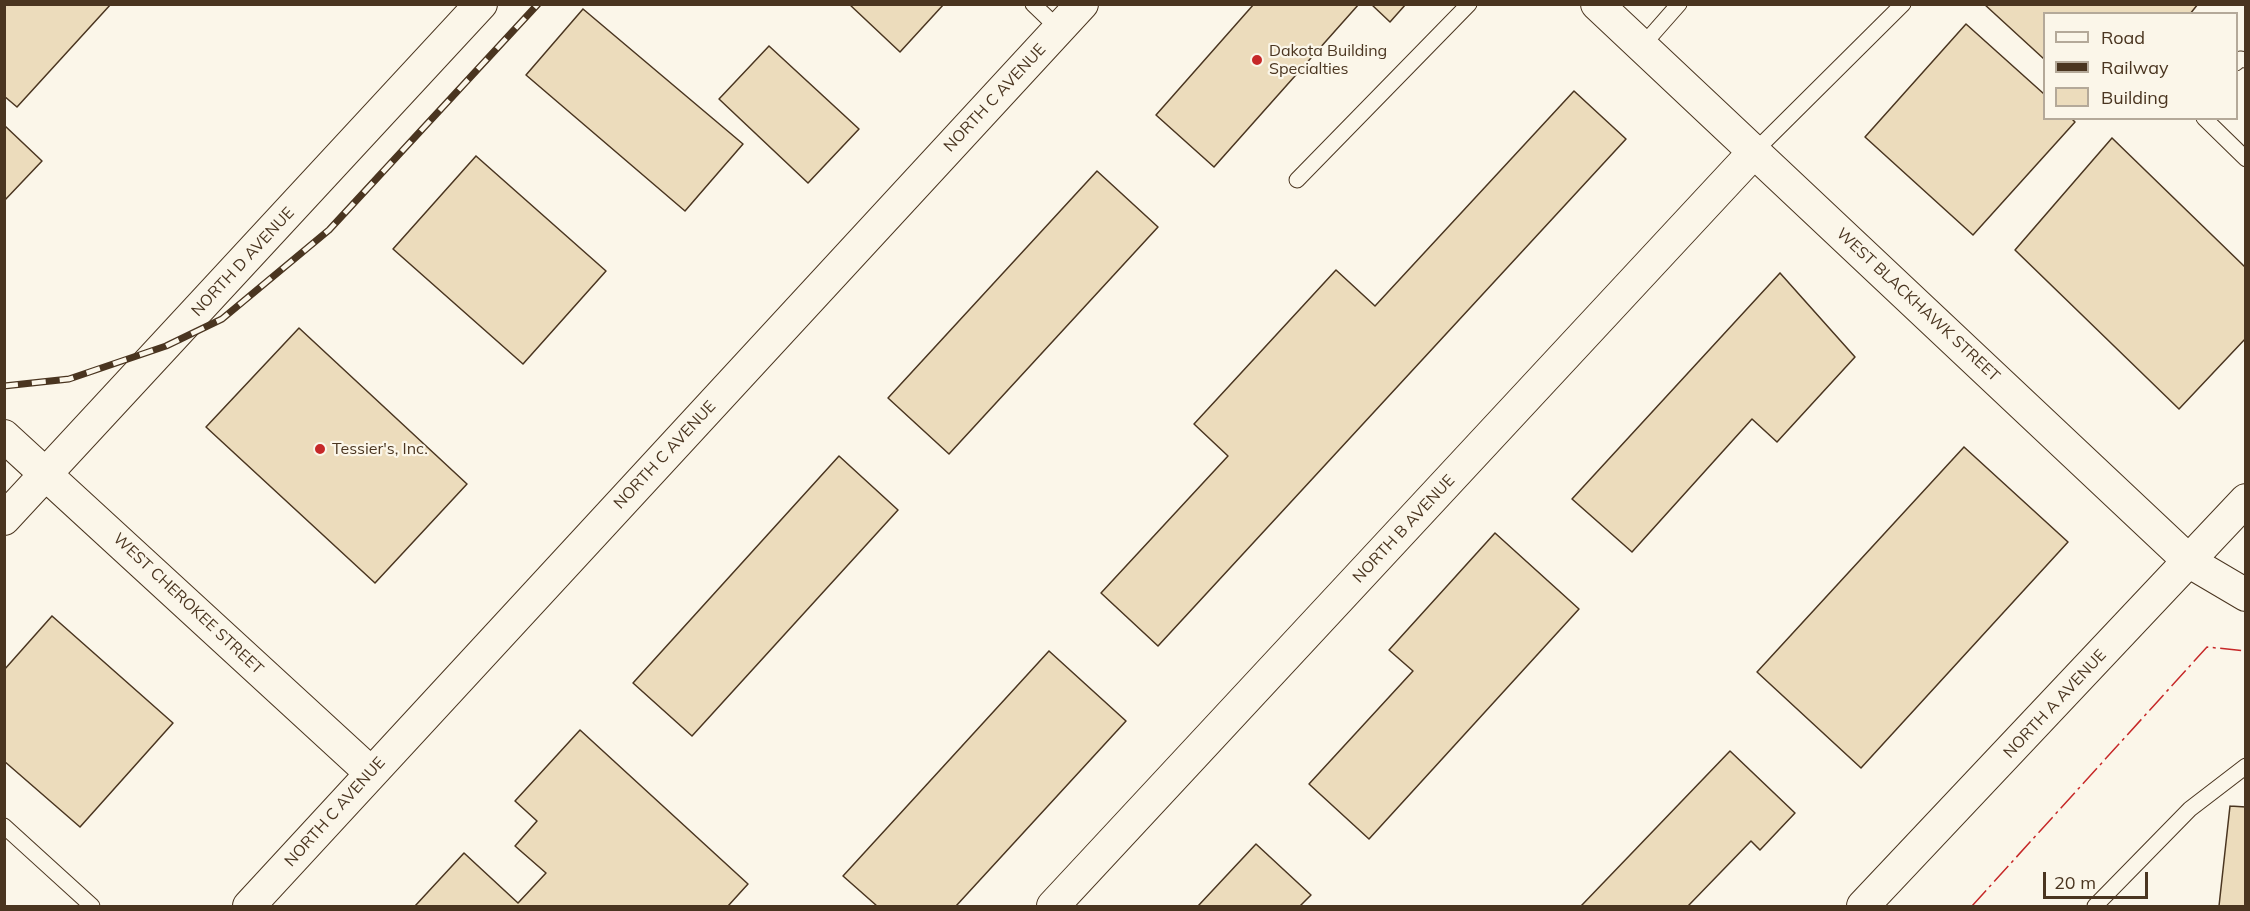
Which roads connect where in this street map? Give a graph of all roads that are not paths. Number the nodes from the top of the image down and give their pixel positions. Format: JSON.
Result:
{"nodes":[{"id":1,"x":481,"y":4,"type":"edge"},
{"id":2,"x":1033,"y":4,"type":"edge"},
{"id":3,"x":1082,"y":4,"type":"edge"},
{"id":4,"x":1469,"y":4,"type":"edge"},
{"id":5,"x":1597,"y":4,"type":"edge"},
{"id":6,"x":1679,"y":4,"type":"edge"},
{"id":7,"x":1903,"y":4,"type":"edge"},
{"id":8,"x":1059,"y":29,"type":"junction"},
{"id":9,"x":1642,"y":46,"type":"junction"},
{"id":10,"x":2206,"y":120,"type":"edge"},
{"id":11,"x":1755,"y":151,"type":"junction"},
{"id":12,"x":2246,"y":159,"type":"edge"},
{"id":13,"x":1297,"y":180,"type":"dead end"},
{"id":14,"x":4,"y":436,"type":"edge"},
{"id":15,"x":47,"y":475,"type":"junction"},
{"id":16,"x":2246,"y":500,"type":"edge"},
{"id":17,"x":4,"y":519,"type":"edge"},
{"id":18,"x":2190,"y":561,"type":"junction"},
{"id":19,"x":2246,"y":596,"type":"edge"},
{"id":20,"x":2246,"y":766,"type":"edge"},
{"id":21,"x":371,"y":772,"type":"junction"},
{"id":22,"x":4,"y":826,"type":"edge"},
{"id":23,"x":92,"y":906,"type":"edge"},
{"id":24,"x":249,"y":906,"type":"edge"},
{"id":25,"x":1053,"y":906,"type":"edge"},
{"id":26,"x":1863,"y":906,"type":"edge"},
{"id":27,"x":2095,"y":906,"type":"edge"}],
"edges":[{"from":1,"to":15,"type":"street","name":"NORTH D AVENUE"},
{"from":2,"to":8,"type":"lane"},
{"from":3,"to":8,"type":"street","name":"NORTH C AVENUE"},
{"from":4,"to":13,"type":"lane"},
{"from":5,"to":9,"type":"street","name":"WEST BLACKHAWK STREET"},
{"from":6,"to":9,"type":"lane"},
{"from":7,"to":11,"type":"lane"},
{"from":8,"to":21,"type":"street","name":"NORTH C AVENUE"},
{"from":9,"to":11,"type":"street","name":"WEST BLACKHAWK STREET"},
{"from":10,"to":12,"type":"lane"},
{"from":11,"to":18,"type":"street","name":"WEST BLACKHAWK STREET"},
{"from":11,"to":25,"type":"street","name":"NORTH B AVENUE"},
{"from":14,"to":15,"type":"street","name":"WEST CHEROKEE STREET"},
{"from":15,"to":17,"type":"street","name":"NORTH D AVENUE"},
{"from":15,"to":21,"type":"street","name":"WEST CHEROKEE STREET"},
{"from":16,"to":18,"type":"street","name":"NORTH A AVENUE"},
{"from":18,"to":19,"type":"street","name":"WEST BLACKHAWK STREET"},
{"from":18,"to":26,"type":"street","name":"NORTH A AVENUE"},
{"from":20,"to":27,"type":"lane"},
{"from":21,"to":24,"type":"street","name":"NORTH C AVENUE"},
{"from":22,"to":23,"type":"lane"}]}
